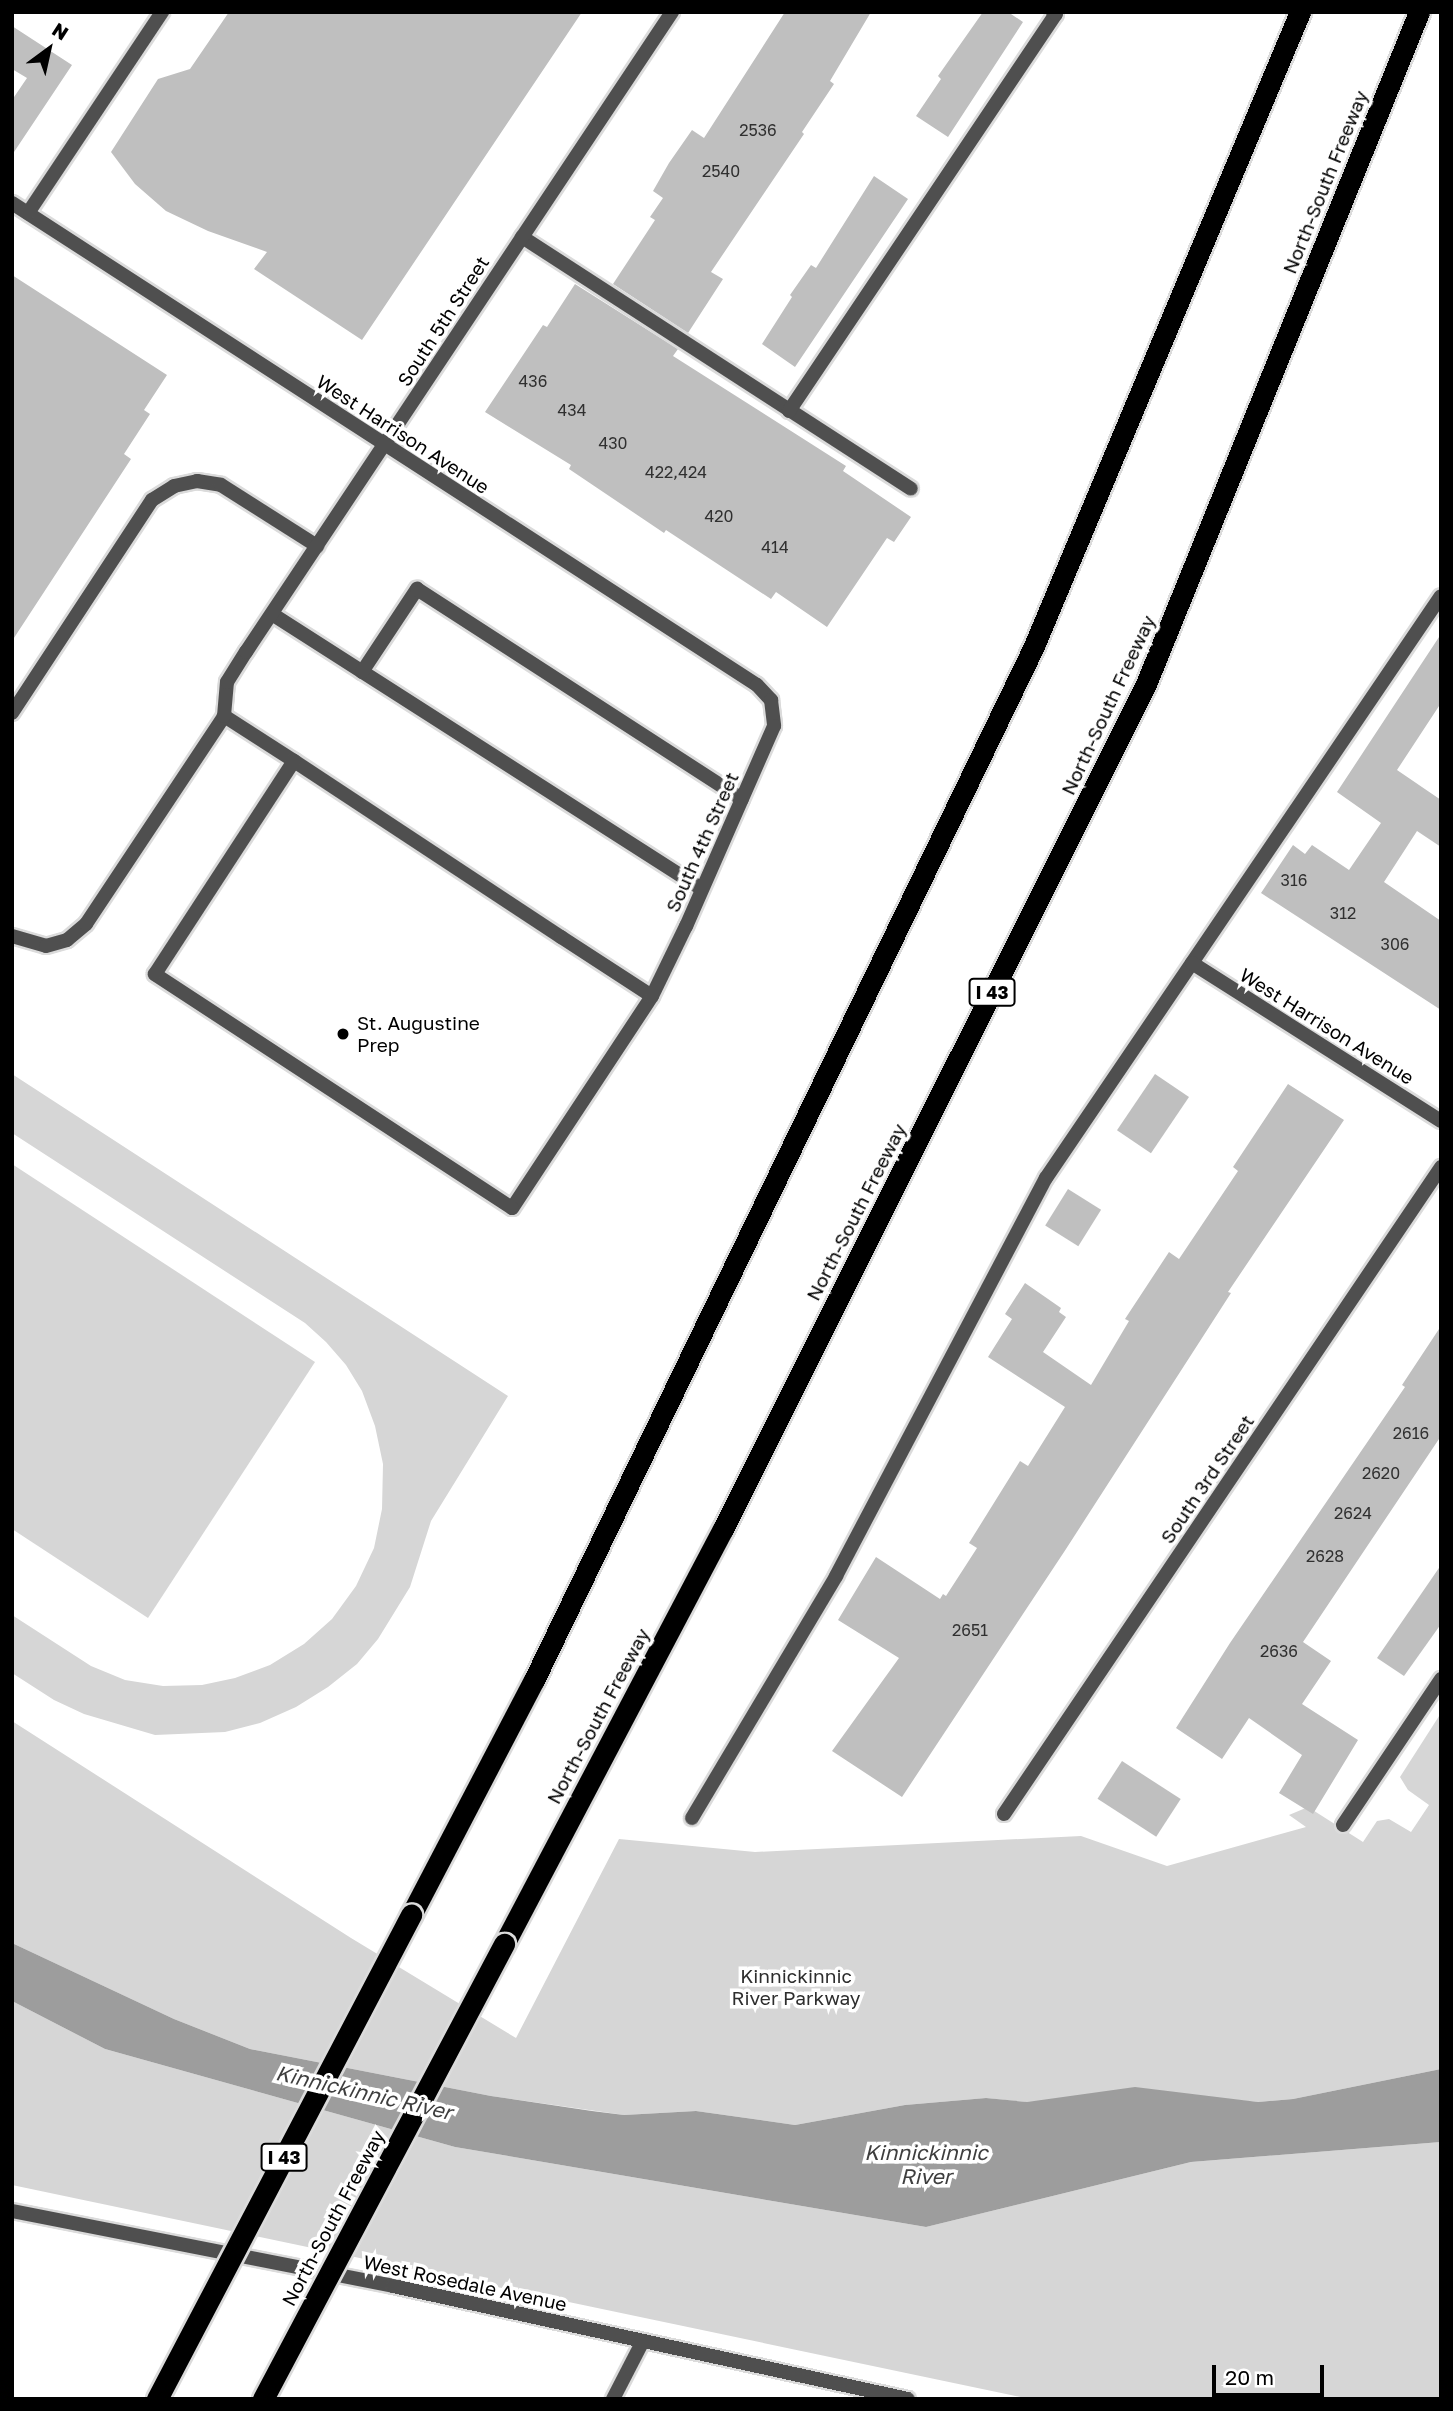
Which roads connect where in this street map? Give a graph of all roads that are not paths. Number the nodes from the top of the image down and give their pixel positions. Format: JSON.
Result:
{"nodes":[{"id":1,"x":162,"y":12,"type":"edge"},
{"id":2,"x":672,"y":12,"type":"edge"},
{"id":3,"x":1053,"y":12,"type":"edge"},
{"id":4,"x":1300,"y":12,"type":"edge"},
{"id":5,"x":1419,"y":12,"type":"edge"},
{"id":6,"x":12,"y":203,"type":"edge"},
{"id":7,"x":27,"y":213,"type":"junction"},
{"id":8,"x":522,"y":237,"type":"junction"},
{"id":9,"x":789,"y":411,"type":"junction"},
{"id":10,"x":385,"y":445,"type":"junction"},
{"id":11,"x":911,"y":489,"type":"dead end"},
{"id":12,"x":317,"y":546,"type":"junction"},
{"id":13,"x":1441,"y":596,"type":"edge"},
{"id":14,"x":272,"y":614,"type":"junction"},
{"id":15,"x":362,"y":673,"type":"junction"},
{"id":16,"x":771,"y":700,"type":"joint"},
{"id":17,"x":12,"y":713,"type":"edge"},
{"id":18,"x":224,"y":716,"type":"junction"},
{"id":19,"x":294,"y":761,"type":"junction"},
{"id":20,"x":742,"y":799,"type":"junction"},
{"id":21,"x":702,"y":889,"type":"junction"},
{"id":22,"x":12,"y":936,"type":"edge"},
{"id":23,"x":1192,"y":963,"type":"junction"},
{"id":24,"x":652,"y":996,"type":"junction"},
{"id":25,"x":1441,"y":1121,"type":"edge"},
{"id":26,"x":1441,"y":1167,"type":"edge"},
{"id":27,"x":1441,"y":1679,"type":"edge"},
{"id":28,"x":1004,"y":1814,"type":"dead end"},
{"id":29,"x":692,"y":1818,"type":"dead end"},
{"id":30,"x":1343,"y":1825,"type":"dead end"},
{"id":31,"x":12,"y":2211,"type":"edge"},
{"id":32,"x":643,"y":2341,"type":"junction"},
{"id":33,"x":158,"y":2399,"type":"edge"},
{"id":34,"x":263,"y":2399,"type":"edge"},
{"id":35,"x":613,"y":2399,"type":"edge"},
{"id":36,"x":908,"y":2399,"type":"edge"}],
"edges":[{"from":1,"to":7,"type":"street"},
{"from":2,"to":8,"type":"street","name":"South 5th Street"},
{"from":3,"to":9,"type":"street"},
{"from":4,"to":33,"type":"highway","number":"I 43","bridge":true},
{"from":5,"to":34,"type":"highway","name":"North-South Freeway","number":"I 43","bridge":true},
{"from":6,"to":7,"type":"street","name":"West Harrison Avenue"},
{"from":7,"to":10,"type":"street","name":"West Harrison Avenue"},
{"from":8,"to":9,"type":"street"},
{"from":8,"to":10,"type":"street","name":"South 5th Street"},
{"from":9,"to":11,"type":"street"},
{"from":10,"to":12,"type":"street","name":"South 5th Street"},
{"from":10,"to":16,"type":"street","name":"West Harrison Avenue"},
{"from":12,"to":14,"type":"street","name":"South 5th Street"},
{"from":12,"to":17,"type":"street"},
{"from":13,"to":23,"type":"street"},
{"from":14,"to":15,"type":"street"},
{"from":14,"to":18,"type":"street","name":"South 5th Street"},
{"from":15,"to":20,"type":"street"},
{"from":15,"to":21,"type":"street"},
{"from":16,"to":20,"type":"street","name":"South 4th Street"},
{"from":18,"to":19,"type":"street"},
{"from":18,"to":22,"type":"street"},
{"from":19,"to":24,"type":"street"},
{"from":19,"to":24,"type":"street","name":"South 4th Street"},
{"from":20,"to":21,"type":"street","name":"South 4th Street"},
{"from":21,"to":24,"type":"street","name":"South 4th Street"},
{"from":23,"to":25,"type":"street","name":"West Harrison Avenue"},
{"from":23,"to":29,"type":"street"},
{"from":26,"to":28,"type":"street","name":"South 3rd Street"},
{"from":27,"to":30,"type":"street"},
{"from":31,"to":32,"type":"street","name":"West Rosedale Avenue"},
{"from":32,"to":35,"type":"street"},
{"from":32,"to":36,"type":"street","name":"West Rosedale Avenue"}]}
